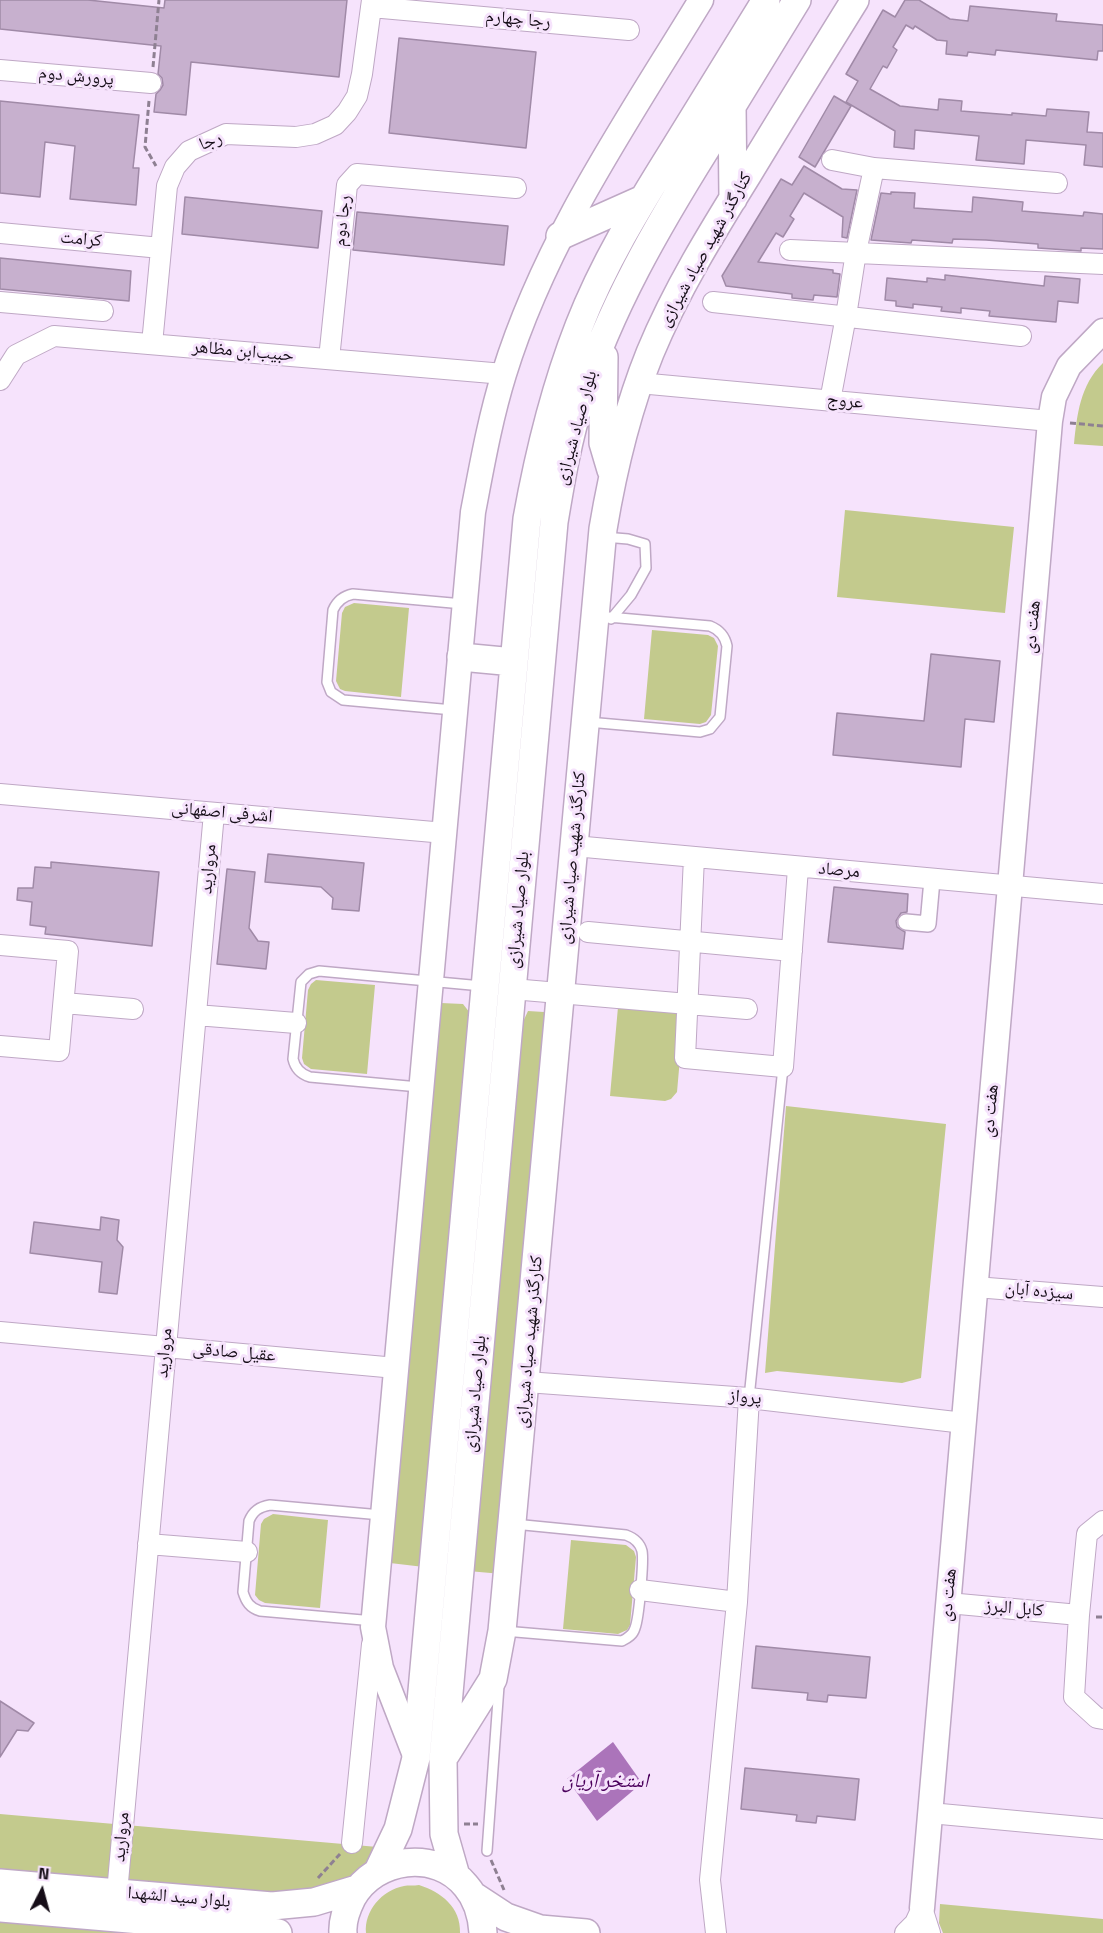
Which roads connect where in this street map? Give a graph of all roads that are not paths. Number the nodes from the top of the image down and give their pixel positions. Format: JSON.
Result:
{"nodes":[{"id":1,"x":701,"y":0,"type":"edge"},
{"id":2,"x":766,"y":0,"type":"edge"},
{"id":3,"x":797,"y":0,"type":"edge"},
{"id":4,"x":855,"y":0,"type":"edge"},
{"id":5,"x":371,"y":3,"type":"edge"},
{"id":6,"x":629,"y":30,"type":"dead end"},
{"id":7,"x":0,"y":70,"type":"edge"},
{"id":8,"x":151,"y":83,"type":"dead end"},
{"id":9,"x":732,"y":105,"type":"junction"},
{"id":10,"x":832,"y":160,"type":"dead end"},
{"id":11,"x":874,"y":168,"type":"junction"},
{"id":12,"x":1057,"y":183,"type":"dead end"},
{"id":13,"x":516,"y":188,"type":"dead end"},
{"id":14,"x":733,"y":198,"type":"junction"},
{"id":15,"x":643,"y":199,"type":"junction"},
{"id":16,"x":0,"y":233,"type":"edge"},
{"id":17,"x":560,"y":236,"type":"junction"},
{"id":18,"x":161,"y":248,"type":"junction"},
{"id":19,"x":790,"y":250,"type":"dead end"},
{"id":20,"x":856,"y":252,"type":"junction"},
{"id":21,"x":1103,"y":264,"type":"edge"},
{"id":22,"x":713,"y":302,"type":"dead end"},
{"id":23,"x":1,"y":304,"type":"edge"},
{"id":24,"x":104,"y":311,"type":"dead end"},
{"id":25,"x":846,"y":316,"type":"junction"},
{"id":26,"x":1103,"y":331,"type":"edge"},
{"id":27,"x":604,"y":335,"type":"junction"},
{"id":28,"x":1022,"y":336,"type":"dead end"},
{"id":29,"x":152,"y":344,"type":"junction"},
{"id":30,"x":329,"y":359,"type":"junction"},
{"id":31,"x":504,"y":374,"type":"junction"},
{"id":32,"x":0,"y":380,"type":"edge"},
{"id":33,"x":639,"y":382,"type":"junction"},
{"id":34,"x":830,"y":401,"type":"junction"},
{"id":35,"x":1050,"y":421,"type":"junction"},
{"id":36,"x":612,"y":474,"type":"junction"},
{"id":37,"x":602,"y":537,"type":"junction"},
{"id":38,"x":465,"y":604,"type":"junction"},
{"id":39,"x":601,"y":621,"type":"junction"},
{"id":40,"x":460,"y":657,"type":"junction"},
{"id":41,"x":514,"y":662,"type":"junction"},
{"id":42,"x":456,"y":711,"type":"junction"},
{"id":43,"x":585,"y":722,"type":"junction"},
{"id":44,"x":0,"y":794,"type":"edge"},
{"id":45,"x":214,"y":813,"type":"junction"},
{"id":46,"x":445,"y":833,"type":"junction"},
{"id":47,"x":574,"y":846,"type":"junction"},
{"id":48,"x":694,"y":857,"type":"junction"},
{"id":49,"x":798,"y":867,"type":"junction"},
{"id":50,"x":932,"y":880,"type":"junction"},
{"id":51,"x":1010,"y":886,"type":"junction"},
{"id":52,"x":1103,"y":894,"type":"edge"},
{"id":53,"x":906,"y":922,"type":"dead end"},
{"id":54,"x":588,"y":932,"type":"dead end"},
{"id":55,"x":690,"y":941,"type":"junction"},
{"id":56,"x":0,"y":945,"type":"edge"},
{"id":57,"x":792,"y":951,"type":"junction"},
{"id":58,"x":431,"y":981,"type":"junction"},
{"id":59,"x":485,"y":986,"type":"junction"},
{"id":60,"x":512,"y":988,"type":"junction"},
{"id":61,"x":561,"y":993,"type":"junction"},
{"id":62,"x":63,"y":1003,"type":"junction"},
{"id":63,"x":687,"y":1003,"type":"junction"},
{"id":64,"x":133,"y":1009,"type":"dead end"},
{"id":65,"x":747,"y":1009,"type":"dead end"},
{"id":66,"x":196,"y":1015,"type":"junction"},
{"id":67,"x":296,"y":1023,"type":"junction"},
{"id":68,"x":0,"y":1046,"type":"edge"},
{"id":69,"x":783,"y":1066,"type":"junction"},
{"id":70,"x":422,"y":1088,"type":"junction"},
{"id":71,"x":975,"y":1287,"type":"junction"},
{"id":72,"x":1103,"y":1297,"type":"edge"},
{"id":73,"x":0,"y":1332,"type":"edge"},
{"id":74,"x":166,"y":1347,"type":"junction"},
{"id":75,"x":396,"y":1368,"type":"junction"},
{"id":76,"x":526,"y":1382,"type":"junction"},
{"id":77,"x":749,"y":1398,"type":"junction"},
{"id":78,"x":964,"y":1423,"type":"junction"},
{"id":79,"x":383,"y":1515,"type":"junction"},
{"id":80,"x":1103,"y":1521,"type":"edge"},
{"id":81,"x":513,"y":1524,"type":"junction"},
{"id":82,"x":148,"y":1544,"type":"junction"},
{"id":83,"x":247,"y":1552,"type":"junction"},
{"id":84,"x":640,"y":1590,"type":"junction"},
{"id":85,"x":736,"y":1602,"type":"junction"},
{"id":86,"x":948,"y":1603,"type":"junction"},
{"id":87,"x":1079,"y":1615,"type":"junction"},
{"id":88,"x":374,"y":1624,"type":"junction"},
{"id":89,"x":502,"y":1631,"type":"junction"},
{"id":90,"x":1103,"y":1719,"type":"edge"},
{"id":91,"x":416,"y":1758,"type":"junction"},
{"id":92,"x":443,"y":1760,"type":"junction"},
{"id":93,"x":930,"y":1813,"type":"junction"},
{"id":94,"x":1103,"y":1829,"type":"edge"},
{"id":95,"x":352,"y":1843,"type":"dead end"},
{"id":96,"x":487,"y":1851,"type":"dead end"},
{"id":97,"x":378,"y":1871,"type":"junction"},
{"id":98,"x":456,"y":1876,"type":"junction"},
{"id":99,"x":0,"y":1883,"type":"edge"},
{"id":100,"x":357,"y":1889,"type":"junction"},
{"id":101,"x":117,"y":1893,"type":"junction"},
{"id":102,"x":474,"y":1896,"type":"junction"},
{"id":103,"x":0,"y":1908,"type":"edge"},
{"id":104,"x":922,"y":1908,"type":"junction"},
{"id":105,"x":278,"y":1933,"type":"edge"},
{"id":106,"x":343,"y":1933,"type":"edge"},
{"id":107,"x":483,"y":1933,"type":"edge"},
{"id":108,"x":586,"y":1933,"type":"edge"},
{"id":109,"x":716,"y":1933,"type":"edge"},
{"id":110,"x":905,"y":1933,"type":"edge"},
{"id":111,"x":930,"y":1933,"type":"edge"}],
"edges":[{"from":1,"to":17,"type":"street"},
{"from":2,"to":15,"type":"main road","name":"بلوار صیاد شیرازی"},
{"from":3,"to":9,"type":"main road","name":"بلوار صیاد شیرازی"},
{"from":4,"to":14,"type":"main road","name":"کنارگذر شهید صیاد شیرازی"},
{"from":5,"to":6,"type":"street","name":"رجا چهارم"},
{"from":5,"to":18,"type":"street","name":"رجا"},
{"from":7,"to":8,"type":"street","name":"پرورش دوم"},
{"from":9,"to":14,"type":"main road"},
{"from":9,"to":27,"type":"main road","name":"بلوار صیاد شیرازی"},
{"from":10,"to":11,"type":"street"},
{"from":11,"to":12,"type":"street"},
{"from":11,"to":20,"type":"street"},
{"from":13,"to":30,"type":"street","name":"رجا دوم"},
{"from":14,"to":33,"type":"main road","name":"کنارگذر شهید صیاد شیرازی"},
{"from":15,"to":17,"type":"main road"},
{"from":15,"to":41,"type":"main road","name":"بلوار صیاد شیرازی"},
{"from":16,"to":18,"type":"street","name":"کرامت"},
{"from":17,"to":31,"type":"street"},
{"from":18,"to":29,"type":"street","name":"رجا"},
{"from":19,"to":20,"type":"street"},
{"from":20,"to":21,"type":"street"},
{"from":20,"to":25,"type":"street"},
{"from":22,"to":25,"type":"street"},
{"from":23,"to":24,"type":"street"},
{"from":25,"to":28,"type":"street"},
{"from":25,"to":34,"type":"street"},
{"from":26,"to":35,"type":"street","name":"هفت دی"},
{"from":27,"to":36,"type":"main road"},
{"from":27,"to":60,"type":"main road","name":"بلوار صیاد شیرازی"},
{"from":29,"to":30,"type":"street","name":"حبیب‌ابن مظاهر"},
{"from":29,"to":32,"type":"street","name":"حبیب‌ابن مظاهر"},
{"from":30,"to":31,"type":"street","name":"حبیب‌ابن مظاهر"},
{"from":31,"to":38,"type":"street"},
{"from":33,"to":34,"type":"street","name":"عروج"},
{"from":33,"to":36,"type":"main road","name":"کنارگذر شهید صیاد شیرازی"},
{"from":34,"to":35,"type":"street","name":"عروج"},
{"from":35,"to":51,"type":"street","name":"هفت دی"},
{"from":36,"to":37,"type":"main road","name":"کنارگذر شهید صیاد شیرازی"},
{"from":37,"to":39,"type":"main road","name":"کنارگذر شهید صیاد شیرازی"},
{"from":37,"to":39,"type":"lane"},
{"from":38,"to":40,"type":"street"},
{"from":38,"to":42,"type":"lane"},
{"from":39,"to":43,"type":"main road","name":"کنارگذر شهید صیاد شیرازی"},
{"from":39,"to":43,"type":"lane"},
{"from":40,"to":41,"type":"main road"},
{"from":40,"to":42,"type":"street"},
{"from":41,"to":59,"type":"main road","name":"بلوار صیاد شیرازی"},
{"from":42,"to":46,"type":"street"},
{"from":43,"to":47,"type":"main road","name":"کنارگذر شهید صیاد شیرازی"},
{"from":44,"to":45,"type":"street","name":"اشرفی اصفهانی"},
{"from":45,"to":46,"type":"street","name":"اشرفی اصفهانی"},
{"from":45,"to":66,"type":"street","name":"مروارید"},
{"from":46,"to":58,"type":"street"},
{"from":47,"to":48,"type":"street","name":"مرصاد"},
{"from":47,"to":61,"type":"main road","name":"کنارگذر شهید صیاد شیرازی"},
{"from":48,"to":49,"type":"street","name":"مرصاد"},
{"from":48,"to":55,"type":"street"},
{"from":49,"to":50,"type":"street","name":"مرصاد"},
{"from":49,"to":57,"type":"street"},
{"from":50,"to":51,"type":"street","name":"مرصاد"},
{"from":50,"to":53,"type":"street"},
{"from":51,"to":52,"type":"street","name":"مرصاد"},
{"from":51,"to":71,"type":"street","name":"هفت دی"},
{"from":54,"to":55,"type":"street"},
{"from":55,"to":57,"type":"street"},
{"from":55,"to":63,"type":"street"},
{"from":56,"to":62,"type":"street"},
{"from":57,"to":69,"type":"street"},
{"from":58,"to":59,"type":"lane"},
{"from":58,"to":67,"type":"lane"},
{"from":58,"to":70,"type":"street"},
{"from":59,"to":91,"type":"main road","name":"بلوار صیاد شیرازی"},
{"from":60,"to":61,"type":"street"},
{"from":60,"to":92,"type":"main road","name":"بلوار صیاد شیرازی"},
{"from":61,"to":63,"type":"street"},
{"from":61,"to":76,"type":"main road","name":"کنارگذر شهید صیاد شیرازی"},
{"from":62,"to":64,"type":"street"},
{"from":62,"to":68,"type":"street"},
{"from":63,"to":65,"type":"street"},
{"from":63,"to":69,"type":"street"},
{"from":66,"to":67,"type":"street"},
{"from":66,"to":74,"type":"street","name":"مروارید"},
{"from":67,"to":70,"type":"lane"},
{"from":69,"to":77,"type":"lane"},
{"from":70,"to":75,"type":"street"},
{"from":71,"to":72,"type":"street","name":"سیزده آبان"},
{"from":71,"to":78,"type":"street","name":"هفت دی"},
{"from":73,"to":74,"type":"street","name":"عقیل صادقی"},
{"from":74,"to":75,"type":"street","name":"عقیل صادقی"},
{"from":74,"to":82,"type":"street","name":"مروارید"},
{"from":75,"to":79,"type":"street"},
{"from":76,"to":77,"type":"street","name":"پرواز"},
{"from":76,"to":81,"type":"main road","name":"کنارگذر شهید صیاد شیرازی"},
{"from":77,"to":78,"type":"street","name":"پرواز"},
{"from":77,"to":85,"type":"street"},
{"from":78,"to":86,"type":"street","name":"هفت دی"},
{"from":79,"to":83,"type":"lane"},
{"from":79,"to":88,"type":"street"},
{"from":80,"to":87,"type":"street"},
{"from":81,"to":84,"type":"lane"},
{"from":81,"to":89,"type":"main road","name":"کنارگذر شهید صیاد شیرازی"},
{"from":82,"to":83,"type":"street"},
{"from":82,"to":101,"type":"street","name":"مروارید"},
{"from":83,"to":88,"type":"lane"},
{"from":84,"to":85,"type":"street"},
{"from":84,"to":89,"type":"lane"},
{"from":85,"to":109,"type":"street"},
{"from":86,"to":87,"type":"street","name":"کابل البرز"},
{"from":86,"to":93,"type":"street","name":"هفت دی"},
{"from":87,"to":90,"type":"street"},
{"from":88,"to":91,"type":"street"},
{"from":88,"to":95,"type":"street"},
{"from":89,"to":92,"type":"main road","name":"کنارگذر شهید صیاد شیرازی"},
{"from":89,"to":96,"type":"lane"},
{"from":91,"to":97,"type":"main road","name":"بلوار صیاد شیرازی"},
{"from":92,"to":98,"type":"main road","name":"بلوار صیاد شیرازی"},
{"from":93,"to":94,"type":"street"},
{"from":93,"to":104,"type":"street","name":"هفت دی"},
{"from":97,"to":98,"type":"main road"},
{"from":97,"to":100,"type":"main road"},
{"from":98,"to":102,"type":"main road"},
{"from":99,"to":101,"type":"main road","name":"بلوار سید الشهدا"},
{"from":100,"to":101,"type":"main road","name":"بلوار سید الشهدا"},
{"from":100,"to":106,"type":"main road"},
{"from":102,"to":107,"type":"main road"},
{"from":102,"to":108,"type":"main road"},
{"from":103,"to":105,"type":"main road","name":"بلوار سید الشهدا"},
{"from":104,"to":110,"type":"street"},
{"from":104,"to":111,"type":"street"}]}
